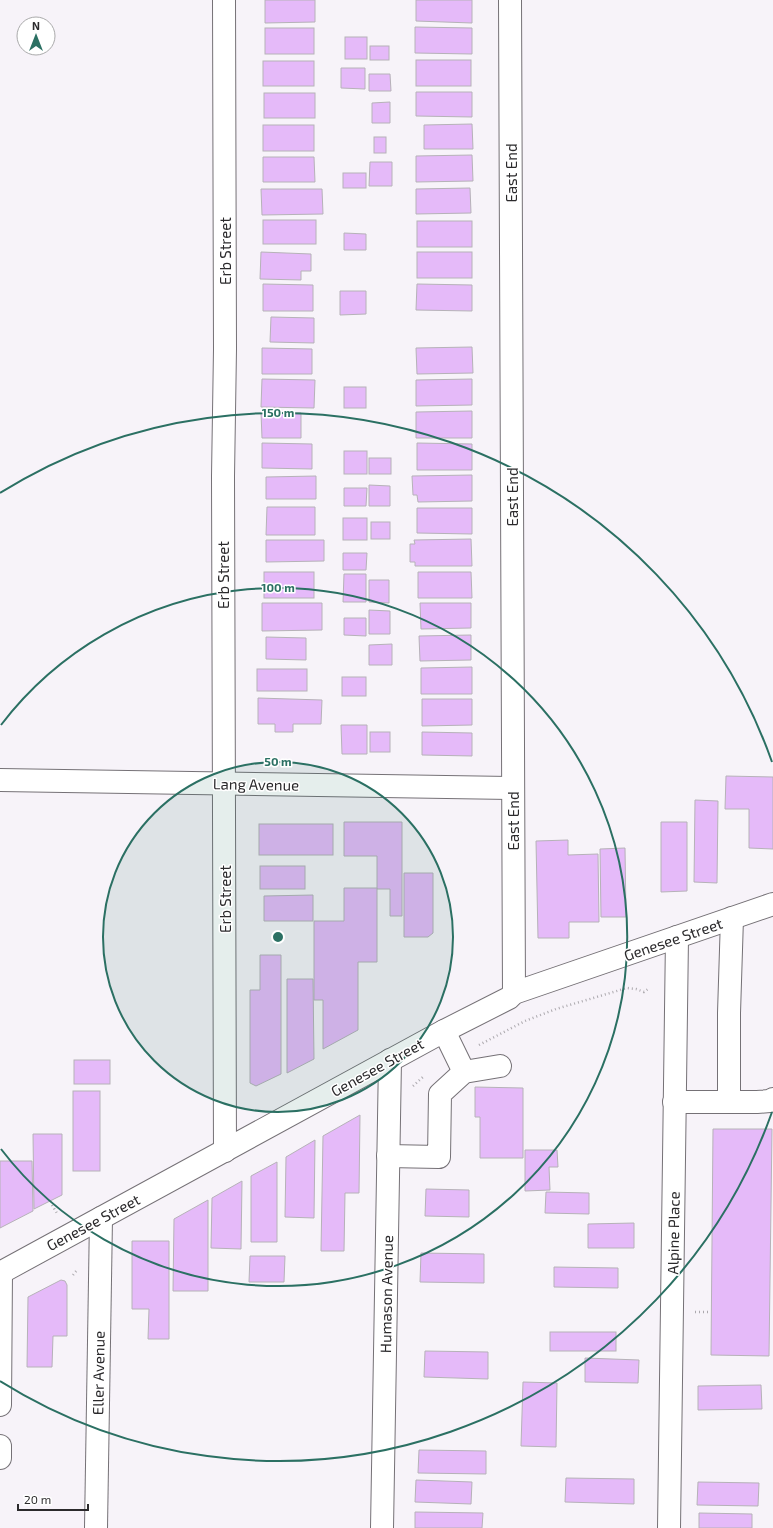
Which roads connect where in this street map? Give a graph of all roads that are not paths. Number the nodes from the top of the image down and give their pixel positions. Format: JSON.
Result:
{"nodes":[{"id":1,"x":224,"y":0,"type":"edge"},
{"id":2,"x":510,"y":0,"type":"edge"},
{"id":3,"x":0,"y":780,"type":"edge"},
{"id":4,"x":224,"y":784,"type":"junction"},
{"id":5,"x":513,"y":788,"type":"junction"},
{"id":6,"x":773,"y":904,"type":"edge"},
{"id":7,"x":732,"y":918,"type":"junction"},
{"id":8,"x":677,"y":937,"type":"junction"},
{"id":9,"x":514,"y":993,"type":"junction"},
{"id":10,"x":444,"y":1031,"type":"junction"},
{"id":11,"x":390,"y":1060,"type":"junction"},
{"id":12,"x":461,"y":1065,"type":"junction"},
{"id":13,"x":500,"y":1066,"type":"dead end"},
{"id":14,"x":773,"y":1099,"type":"edge"},
{"id":15,"x":674,"y":1102,"type":"junction"},
{"id":16,"x":729,"y":1102,"type":"junction"},
{"id":17,"x":225,"y":1151,"type":"junction"},
{"id":18,"x":388,"y":1156,"type":"junction"},
{"id":19,"x":101,"y":1218,"type":"junction"},
{"id":20,"x":0,"y":1272,"type":"edge"},
{"id":21,"x":0,"y":1405,"type":"edge"},
{"id":22,"x":0,"y":1446,"type":"edge"},
{"id":23,"x":0,"y":1458,"type":"edge"},
{"id":24,"x":96,"y":1528,"type":"edge"},
{"id":25,"x":382,"y":1528,"type":"edge"},
{"id":26,"x":669,"y":1528,"type":"edge"}],
"edges":[{"from":1,"to":4,"type":"street","name":"Erb Street"},
{"from":2,"to":5,"type":"street","name":"East End"},
{"from":3,"to":4,"type":"street","name":"Lang Avenue"},
{"from":4,"to":5,"type":"street","name":"Lang Avenue"},
{"from":4,"to":17,"type":"street","name":"Erb Street"},
{"from":5,"to":9,"type":"street","name":"East End"},
{"from":6,"to":7,"type":"street","name":"Genesee Street"},
{"from":7,"to":8,"type":"street","name":"Genesee Street"},
{"from":7,"to":16,"type":"street"},
{"from":8,"to":9,"type":"street","name":"Genesee Street"},
{"from":8,"to":15,"type":"street","name":"Alpine Place"},
{"from":9,"to":10,"type":"street","name":"Genesee Street"},
{"from":10,"to":11,"type":"street","name":"Genesee Street"},
{"from":10,"to":12,"type":"street"},
{"from":11,"to":17,"type":"street","name":"Genesee Street"},
{"from":11,"to":18,"type":"street","name":"Humason Avenue"},
{"from":12,"to":13,"type":"street"},
{"from":12,"to":18,"type":"street"},
{"from":14,"to":16,"type":"street"},
{"from":15,"to":16,"type":"street"},
{"from":15,"to":26,"type":"street","name":"Alpine Place"},
{"from":17,"to":19,"type":"street","name":"Genesee Street"},
{"from":18,"to":25,"type":"street","name":"Humason Avenue"},
{"from":19,"to":20,"type":"street","name":"Genesee Street"},
{"from":19,"to":24,"type":"street","name":"Eller Avenue"},
{"from":20,"to":21,"type":"street"},
{"from":22,"to":23,"type":"street"}]}
